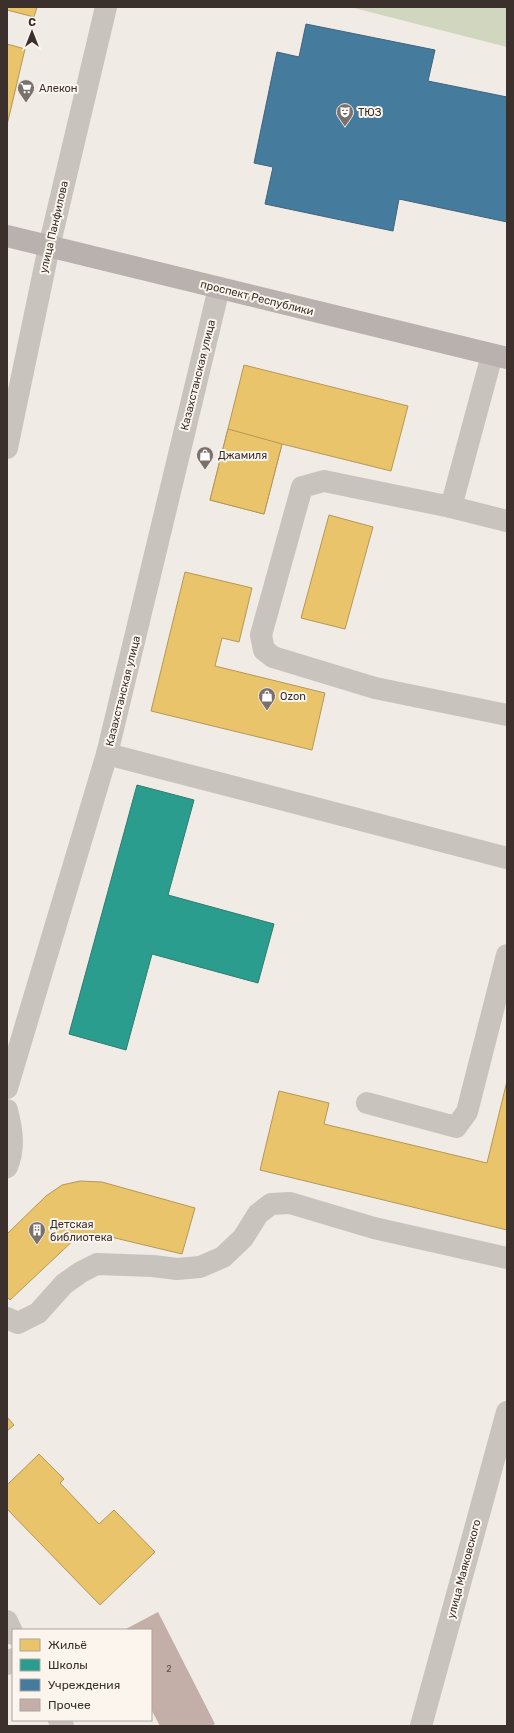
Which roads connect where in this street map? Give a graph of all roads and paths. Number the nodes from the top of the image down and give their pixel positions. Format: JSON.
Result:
{"nodes":[{"id":1,"x":106,"y":7,"type":"edge"},
{"id":2,"x":7,"y":236,"type":"edge"},
{"id":3,"x":49,"y":247,"type":"junction"},
{"id":4,"x":219,"y":288,"type":"junction"},
{"id":5,"x":499,"y":357,"type":"edge"},
{"id":6,"x":7,"y":448,"type":"edge"},
{"id":7,"x":451,"y":507,"type":"junction"},
{"id":8,"x":507,"y":521,"type":"edge"},
{"id":9,"x":507,"y":714,"type":"edge"},
{"id":10,"x":107,"y":754,"type":"junction"},
{"id":11,"x":507,"y":858,"type":"edge"},
{"id":12,"x":507,"y":956,"type":"edge"},
{"id":13,"x":499,"y":1028,"type":"edge"},
{"id":14,"x":7,"y":1088,"type":"edge"},
{"id":15,"x":367,"y":1103,"type":"dead end"},
{"id":16,"x":7,"y":1110,"type":"edge"},
{"id":17,"x":7,"y":1167,"type":"edge"},
{"id":18,"x":507,"y":1258,"type":"edge"},
{"id":19,"x":7,"y":1318,"type":"edge"},
{"id":20,"x":507,"y":1412,"type":"edge"},
{"id":21,"x":7,"y":1621,"type":"edge"},
{"id":22,"x":12,"y":1632,"type":"edge"},
{"id":23,"x":421,"y":1726,"type":"edge"}],
"edges":[{"from":1,"to":3,"type":"street","name":"улица Панфилова"},
{"from":2,"to":3,"type":"main road","name":"проспект Республики"},
{"from":3,"to":4,"type":"main road","name":"проспект Республики"},
{"from":3,"to":6,"type":"street","name":"улица Панфилова"},
{"from":4,"to":5,"type":"main road","name":"проспект Республики"},
{"from":4,"to":10,"type":"street","name":"Казахстанская улица"},
{"from":5,"to":7,"type":"street"},
{"from":7,"to":8,"type":"street"},
{"from":7,"to":9,"type":"street"},
{"from":10,"to":11,"type":"street"},
{"from":10,"to":14,"type":"street","name":"Казахстанская улица"},
{"from":12,"to":13,"type":"street"},
{"from":13,"to":15,"type":"street"},
{"from":16,"to":17,"type":"street"},
{"from":18,"to":19,"type":"street"},
{"from":20,"to":23,"type":"street","name":"улица Маяковского"},
{"from":21,"to":22,"type":"street"}]}
